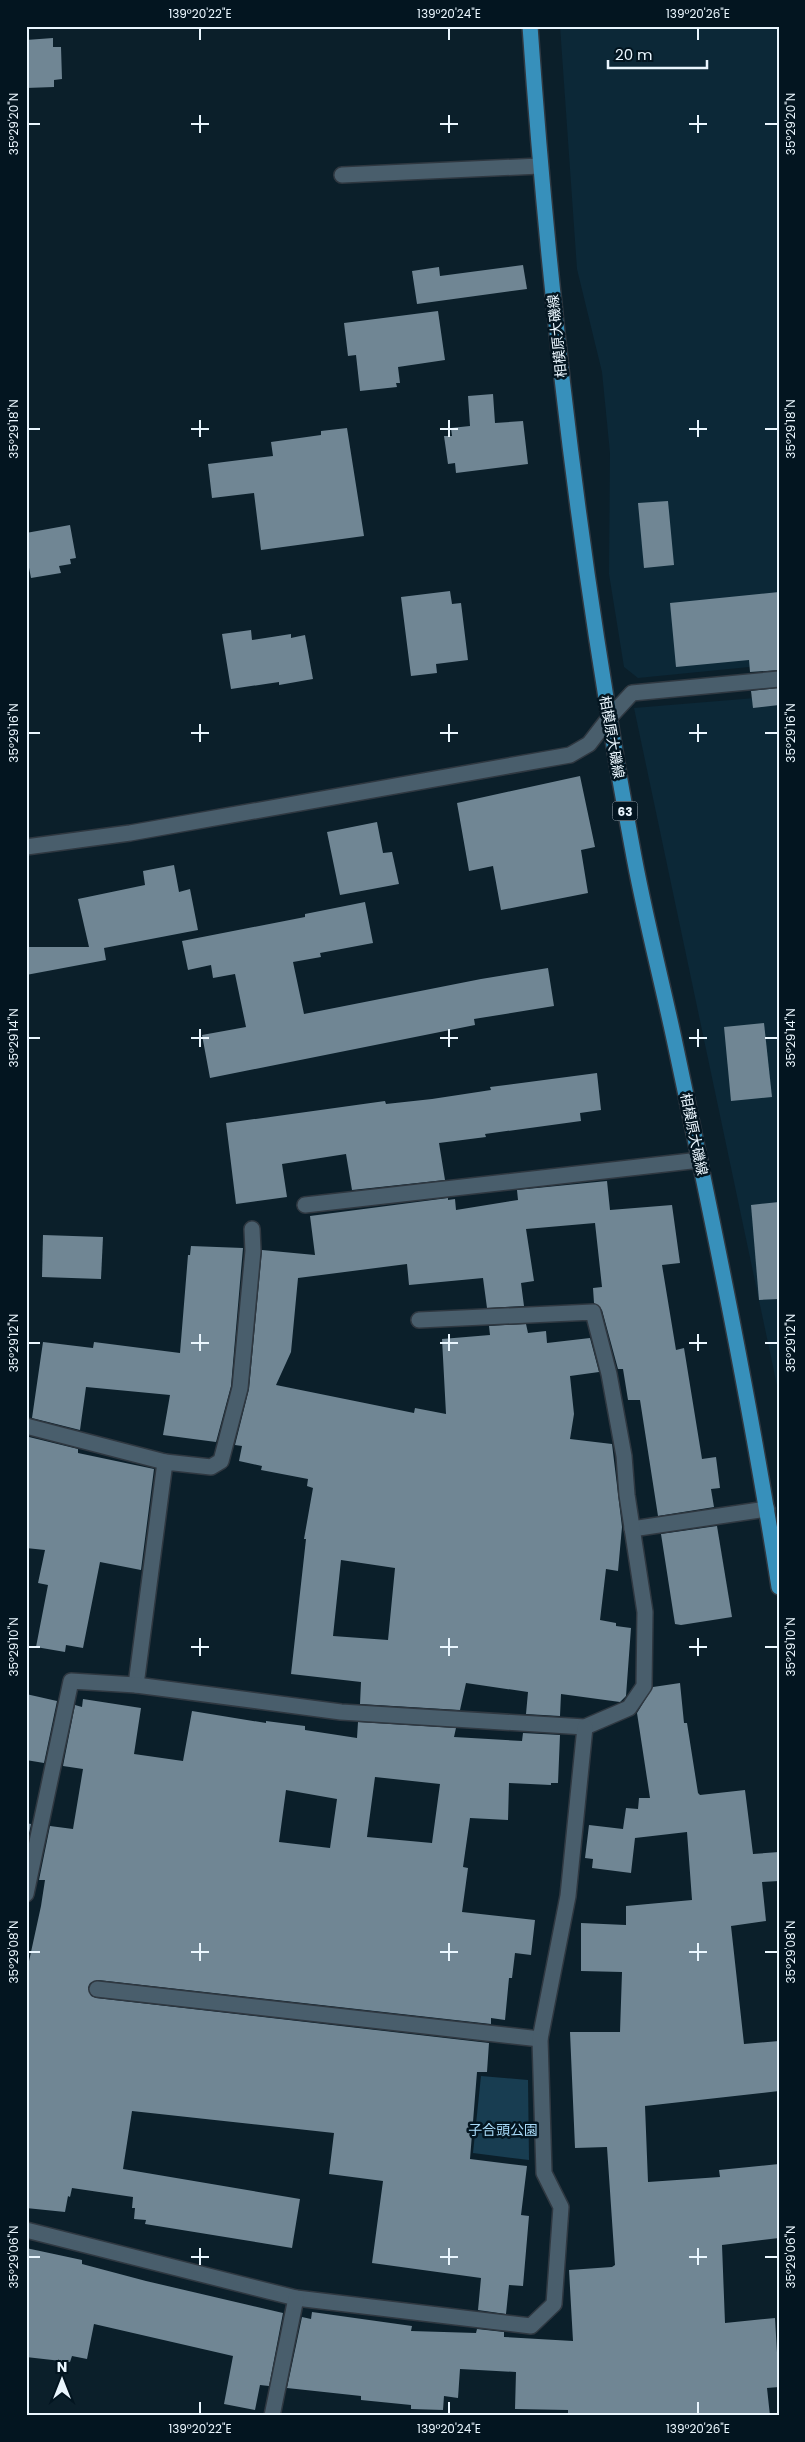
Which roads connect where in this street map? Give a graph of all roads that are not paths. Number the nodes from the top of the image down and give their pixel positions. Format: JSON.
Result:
{"nodes":[{"id":1,"x":530,"y":26,"type":"edge"},
{"id":2,"x":540,"y":166,"type":"junction"},
{"id":3,"x":342,"y":175,"type":"dead end"},
{"id":4,"x":779,"y":679,"type":"edge"},
{"id":5,"x":609,"y":718,"type":"junction"},
{"id":6,"x":26,"y":847,"type":"edge"},
{"id":7,"x":700,"y":1160,"type":"junction"},
{"id":8,"x":305,"y":1205,"type":"dead end"},
{"id":9,"x":252,"y":1229,"type":"dead end"},
{"id":10,"x":419,"y":1320,"type":"dead end"},
{"id":11,"x":26,"y":1426,"type":"edge"},
{"id":12,"x":165,"y":1462,"type":"junction"},
{"id":13,"x":767,"y":1508,"type":"junction"},
{"id":14,"x":632,"y":1529,"type":"junction"},
{"id":15,"x":779,"y":1586,"type":"edge"},
{"id":16,"x":136,"y":1685,"type":"junction"},
{"id":17,"x":585,"y":1727,"type":"junction"},
{"id":18,"x":28,"y":1869,"type":"edge"},
{"id":19,"x":26,"y":1894,"type":"edge"},
{"id":20,"x":97,"y":1989,"type":"dead end"},
{"id":21,"x":540,"y":2039,"type":"junction"},
{"id":22,"x":26,"y":2230,"type":"edge"},
{"id":23,"x":296,"y":2298,"type":"junction"},
{"id":24,"x":272,"y":2416,"type":"edge"}],
"edges":[{"from":1,"to":2,"type":"main road","name":"相模原大磯線","number":"63"},
{"from":2,"to":3,"type":"street"},
{"from":2,"to":5,"type":"main road","name":"相模原大磯線","number":"63"},
{"from":4,"to":5,"type":"street"},
{"from":5,"to":6,"type":"street"},
{"from":5,"to":7,"type":"main road","name":"相模原大磯線","number":"63"},
{"from":7,"to":8,"type":"street"},
{"from":7,"to":13,"type":"main road","name":"相模原大磯線","number":"63"},
{"from":9,"to":12,"type":"street"},
{"from":10,"to":14,"type":"street"},
{"from":11,"to":12,"type":"street"},
{"from":12,"to":16,"type":"street"},
{"from":13,"to":14,"type":"street"},
{"from":13,"to":15,"type":"main road","name":"相模原大磯線","number":"63"},
{"from":14,"to":17,"type":"street"},
{"from":16,"to":17,"type":"street"},
{"from":16,"to":18,"type":"street"},
{"from":17,"to":21,"type":"street"},
{"from":18,"to":19,"type":"street"},
{"from":20,"to":21,"type":"street"},
{"from":21,"to":23,"type":"street"},
{"from":22,"to":23,"type":"street"},
{"from":23,"to":24,"type":"street"}]}
